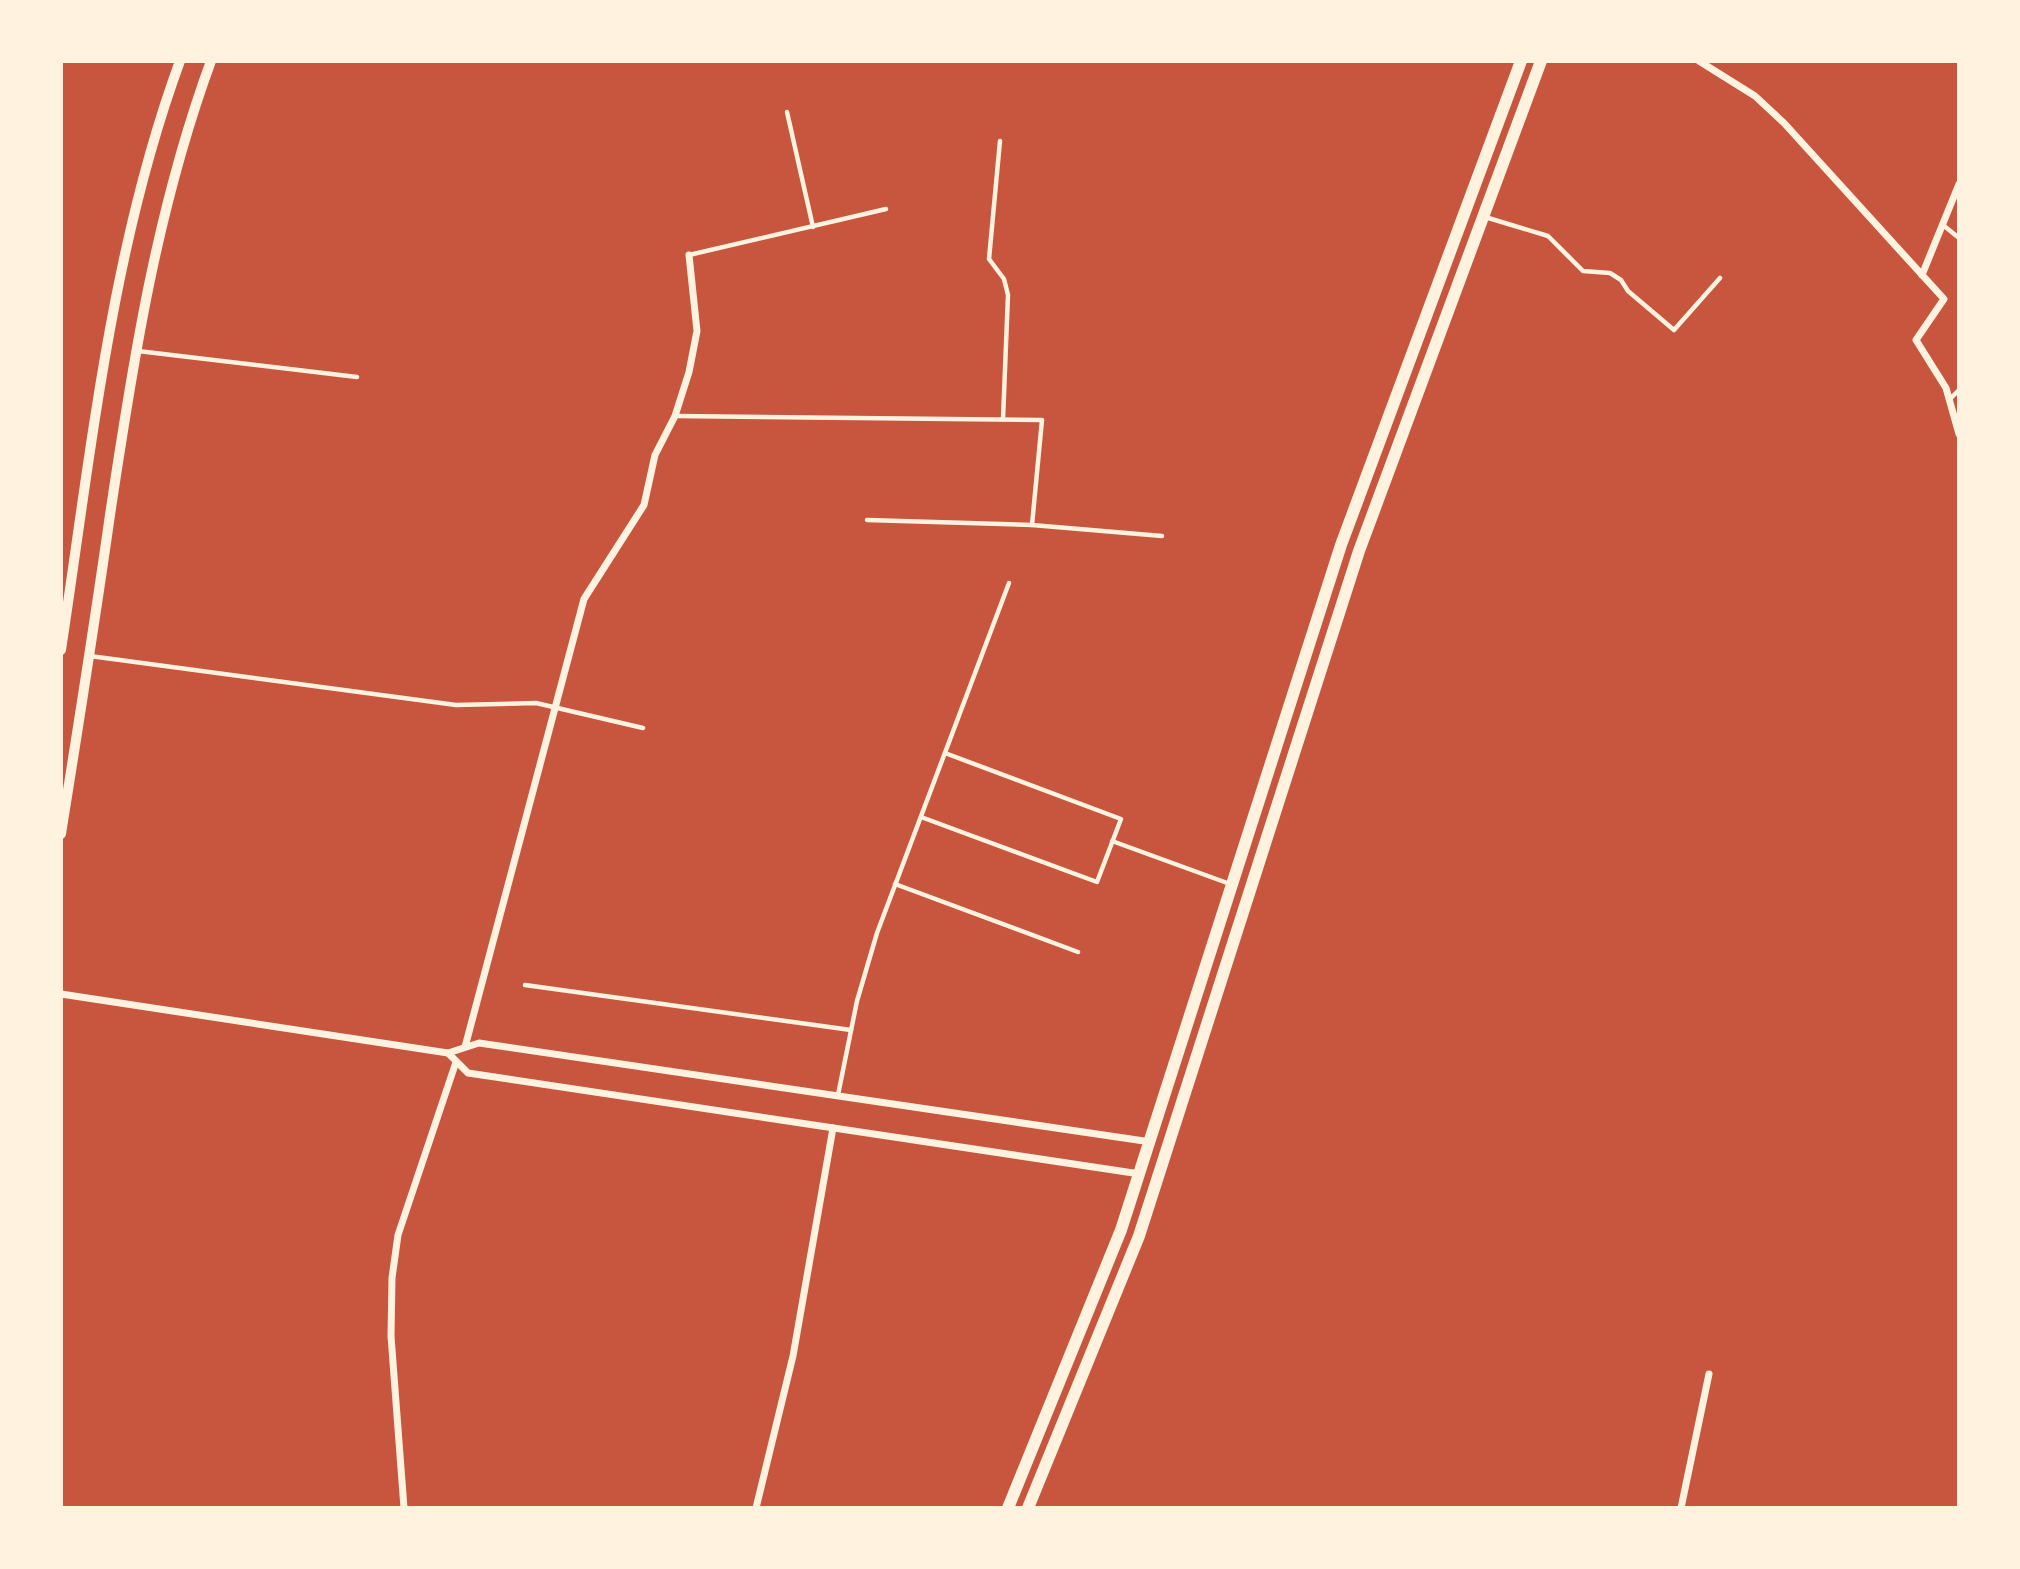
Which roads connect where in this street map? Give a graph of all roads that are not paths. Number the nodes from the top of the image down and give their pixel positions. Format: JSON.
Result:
{"nodes":[{"id":1,"x":180,"y":61,"type":"edge"},
{"id":2,"x":211,"y":61,"type":"edge"},
{"id":3,"x":1521,"y":61,"type":"edge"},
{"id":4,"x":1541,"y":61,"type":"edge"},
{"id":5,"x":1699,"y":61,"type":"edge"},
{"id":6,"x":787,"y":112,"type":"dead end"},
{"id":7,"x":1000,"y":141,"type":"dead end"},
{"id":8,"x":1959,"y":184,"type":"edge"},
{"id":9,"x":886,"y":209,"type":"dead end"},
{"id":10,"x":1485,"y":217,"type":"junction"},
{"id":11,"x":1942,"y":224,"type":"junction"},
{"id":12,"x":813,"y":227,"type":"junction"},
{"id":13,"x":1959,"y":238,"type":"edge"},
{"id":14,"x":689,"y":255,"type":"joint"},
{"id":15,"x":1922,"y":275,"type":"junction"},
{"id":16,"x":1720,"y":278,"type":"dead end"},
{"id":17,"x":137,"y":351,"type":"junction"},
{"id":18,"x":356,"y":377,"type":"dead end"},
{"id":19,"x":1959,"y":390,"type":"edge"},
{"id":20,"x":1950,"y":399,"type":"junction"},
{"id":21,"x":675,"y":416,"type":"junction"},
{"id":22,"x":1003,"y":419,"type":"junction"},
{"id":23,"x":1959,"y":434,"type":"edge"},
{"id":24,"x":867,"y":520,"type":"dead end"},
{"id":25,"x":1032,"y":525,"type":"junction"},
{"id":26,"x":1161,"y":536,"type":"dead end"},
{"id":27,"x":1009,"y":583,"type":"dead end"},
{"id":28,"x":61,"y":650,"type":"edge"},
{"id":29,"x":89,"y":656,"type":"junction"},
{"id":30,"x":556,"y":708,"type":"junction"},
{"id":31,"x":643,"y":728,"type":"dead end"},
{"id":32,"x":945,"y":753,"type":"junction"},
{"id":33,"x":921,"y":817,"type":"junction"},
{"id":34,"x":61,"y":834,"type":"edge"},
{"id":35,"x":1112,"y":841,"type":"junction"},
{"id":36,"x":895,"y":884,"type":"junction"},
{"id":37,"x":1231,"y":885,"type":"junction"},
{"id":38,"x":1078,"y":952,"type":"dead end"},
{"id":39,"x":525,"y":985,"type":"dead end"},
{"id":40,"x":61,"y":994,"type":"edge"},
{"id":41,"x":851,"y":1030,"type":"junction"},
{"id":42,"x":465,"y":1047,"type":"junction"},
{"id":43,"x":448,"y":1054,"type":"junction"},
{"id":44,"x":456,"y":1062,"type":"junction"},
{"id":45,"x":837,"y":1096,"type":"junction"},
{"id":46,"x":833,"y":1128,"type":"junction"},
{"id":47,"x":1151,"y":1142,"type":"junction"},
{"id":48,"x":1140,"y":1174,"type":"junction"},
{"id":49,"x":1709,"y":1374,"type":"dead end"},
{"id":50,"x":404,"y":1508,"type":"edge"},
{"id":51,"x":756,"y":1508,"type":"edge"},
{"id":52,"x":1008,"y":1508,"type":"edge"},
{"id":53,"x":1028,"y":1508,"type":"edge"},
{"id":54,"x":1681,"y":1508,"type":"edge"}],
"edges":[{"from":1,"to":28,"type":"street"},
{"from":2,"to":17,"type":"street"},
{"from":3,"to":37,"type":"main road"},
{"from":4,"to":10,"type":"main road"},
{"from":5,"to":15,"type":"street"},
{"from":6,"to":12,"type":"lane"},
{"from":7,"to":22,"type":"lane"},
{"from":8,"to":11,"type":"street"},
{"from":9,"to":12,"type":"lane"},
{"from":10,"to":16,"type":"lane"},
{"from":10,"to":53,"type":"main road"},
{"from":11,"to":13,"type":"lane"},
{"from":11,"to":15,"type":"street"},
{"from":12,"to":14,"type":"lane"},
{"from":14,"to":21,"type":"street"},
{"from":15,"to":20,"type":"street"},
{"from":17,"to":18,"type":"lane"},
{"from":17,"to":29,"type":"street"},
{"from":19,"to":20,"type":"lane"},
{"from":20,"to":23,"type":"street"},
{"from":21,"to":22,"type":"lane"},
{"from":21,"to":30,"type":"street"},
{"from":22,"to":25,"type":"lane"},
{"from":24,"to":25,"type":"lane"},
{"from":25,"to":26,"type":"lane"},
{"from":27,"to":32,"type":"lane"},
{"from":29,"to":30,"type":"lane"},
{"from":29,"to":34,"type":"street"},
{"from":30,"to":31,"type":"lane"},
{"from":30,"to":42,"type":"street"},
{"from":32,"to":33,"type":"lane"},
{"from":32,"to":35,"type":"lane"},
{"from":33,"to":35,"type":"lane"},
{"from":33,"to":36,"type":"lane"},
{"from":35,"to":37,"type":"lane"},
{"from":36,"to":38,"type":"lane"},
{"from":36,"to":41,"type":"lane"},
{"from":37,"to":47,"type":"main road"},
{"from":39,"to":41,"type":"lane"},
{"from":40,"to":43,"type":"street"},
{"from":41,"to":45,"type":"lane"},
{"from":42,"to":43,"type":"street"},
{"from":42,"to":45,"type":"street"},
{"from":43,"to":44,"type":"street"},
{"from":44,"to":46,"type":"street"},
{"from":44,"to":50,"type":"street"},
{"from":45,"to":47,"type":"street"},
{"from":46,"to":48,"type":"street"},
{"from":46,"to":51,"type":"street"},
{"from":47,"to":48,"type":"main road"},
{"from":48,"to":52,"type":"main road"},
{"from":49,"to":54,"type":"street"}]}
